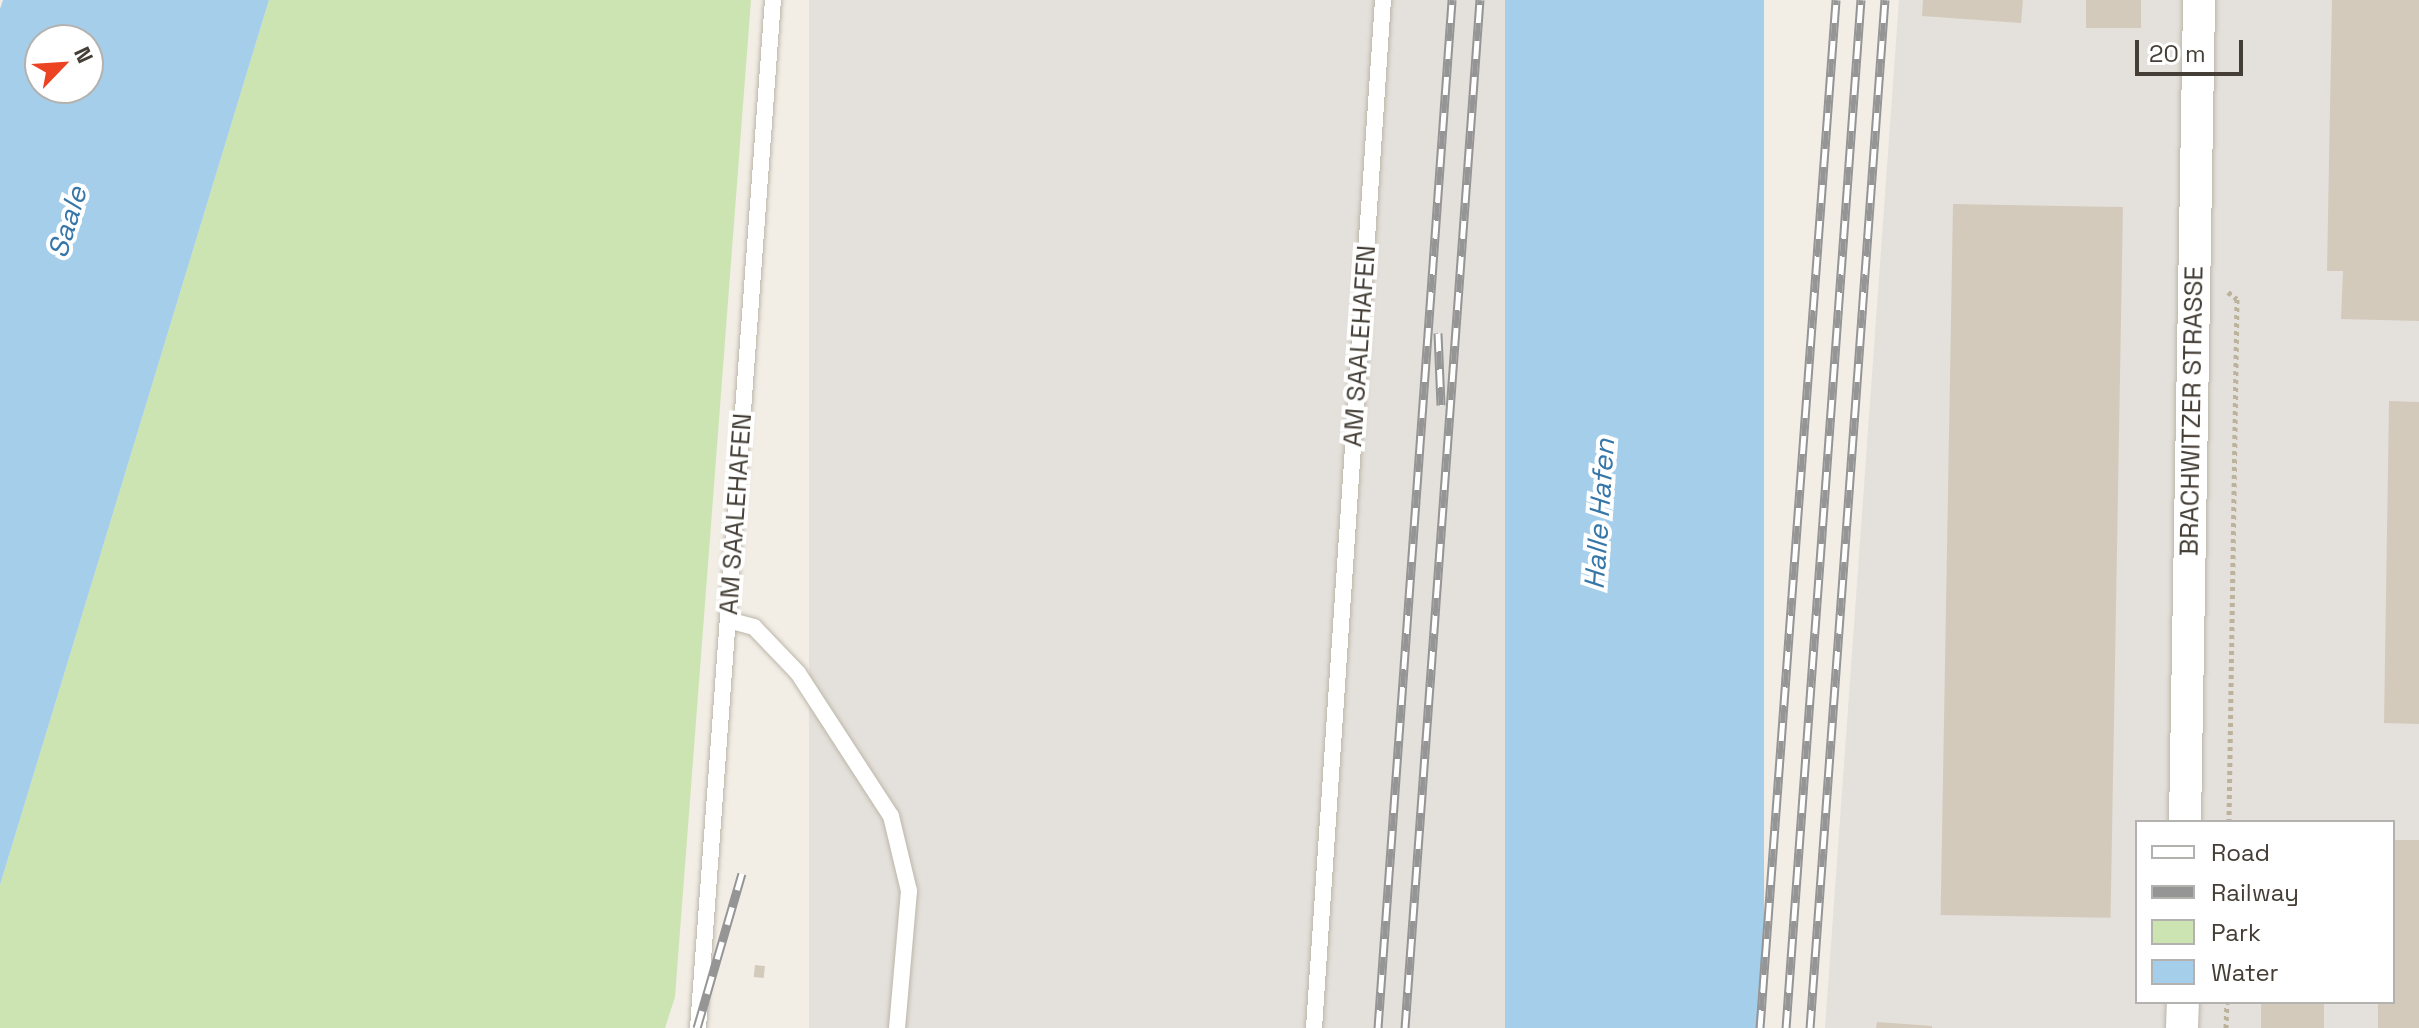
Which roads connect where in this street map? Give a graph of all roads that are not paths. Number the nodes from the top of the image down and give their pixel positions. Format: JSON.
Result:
{"nodes":[{"id":1,"x":773,"y":0,"type":"edge"},
{"id":2,"x":1383,"y":0,"type":"edge"},
{"id":3,"x":2199,"y":0,"type":"edge"},
{"id":4,"x":728,"y":620,"type":"junction"},
{"id":5,"x":2185,"y":820,"type":"edge"},
{"id":6,"x":2183,"y":1004,"type":"edge"},
{"id":7,"x":698,"y":1028,"type":"edge"},
{"id":8,"x":897,"y":1028,"type":"edge"},
{"id":9,"x":1314,"y":1028,"type":"edge"},
{"id":10,"x":2182,"y":1028,"type":"edge"}],
"edges":[{"from":1,"to":4,"type":"lane","name":"AM SAALEHAFEN"},
{"from":2,"to":9,"type":"lane","name":"AM SAALEHAFEN"},
{"from":3,"to":5,"type":"street","name":"BRACHWITZER STRASSE"},
{"from":4,"to":7,"type":"lane","name":"AM SAALEHAFEN"},
{"from":4,"to":8,"type":"lane"},
{"from":6,"to":10,"type":"street"}]}
